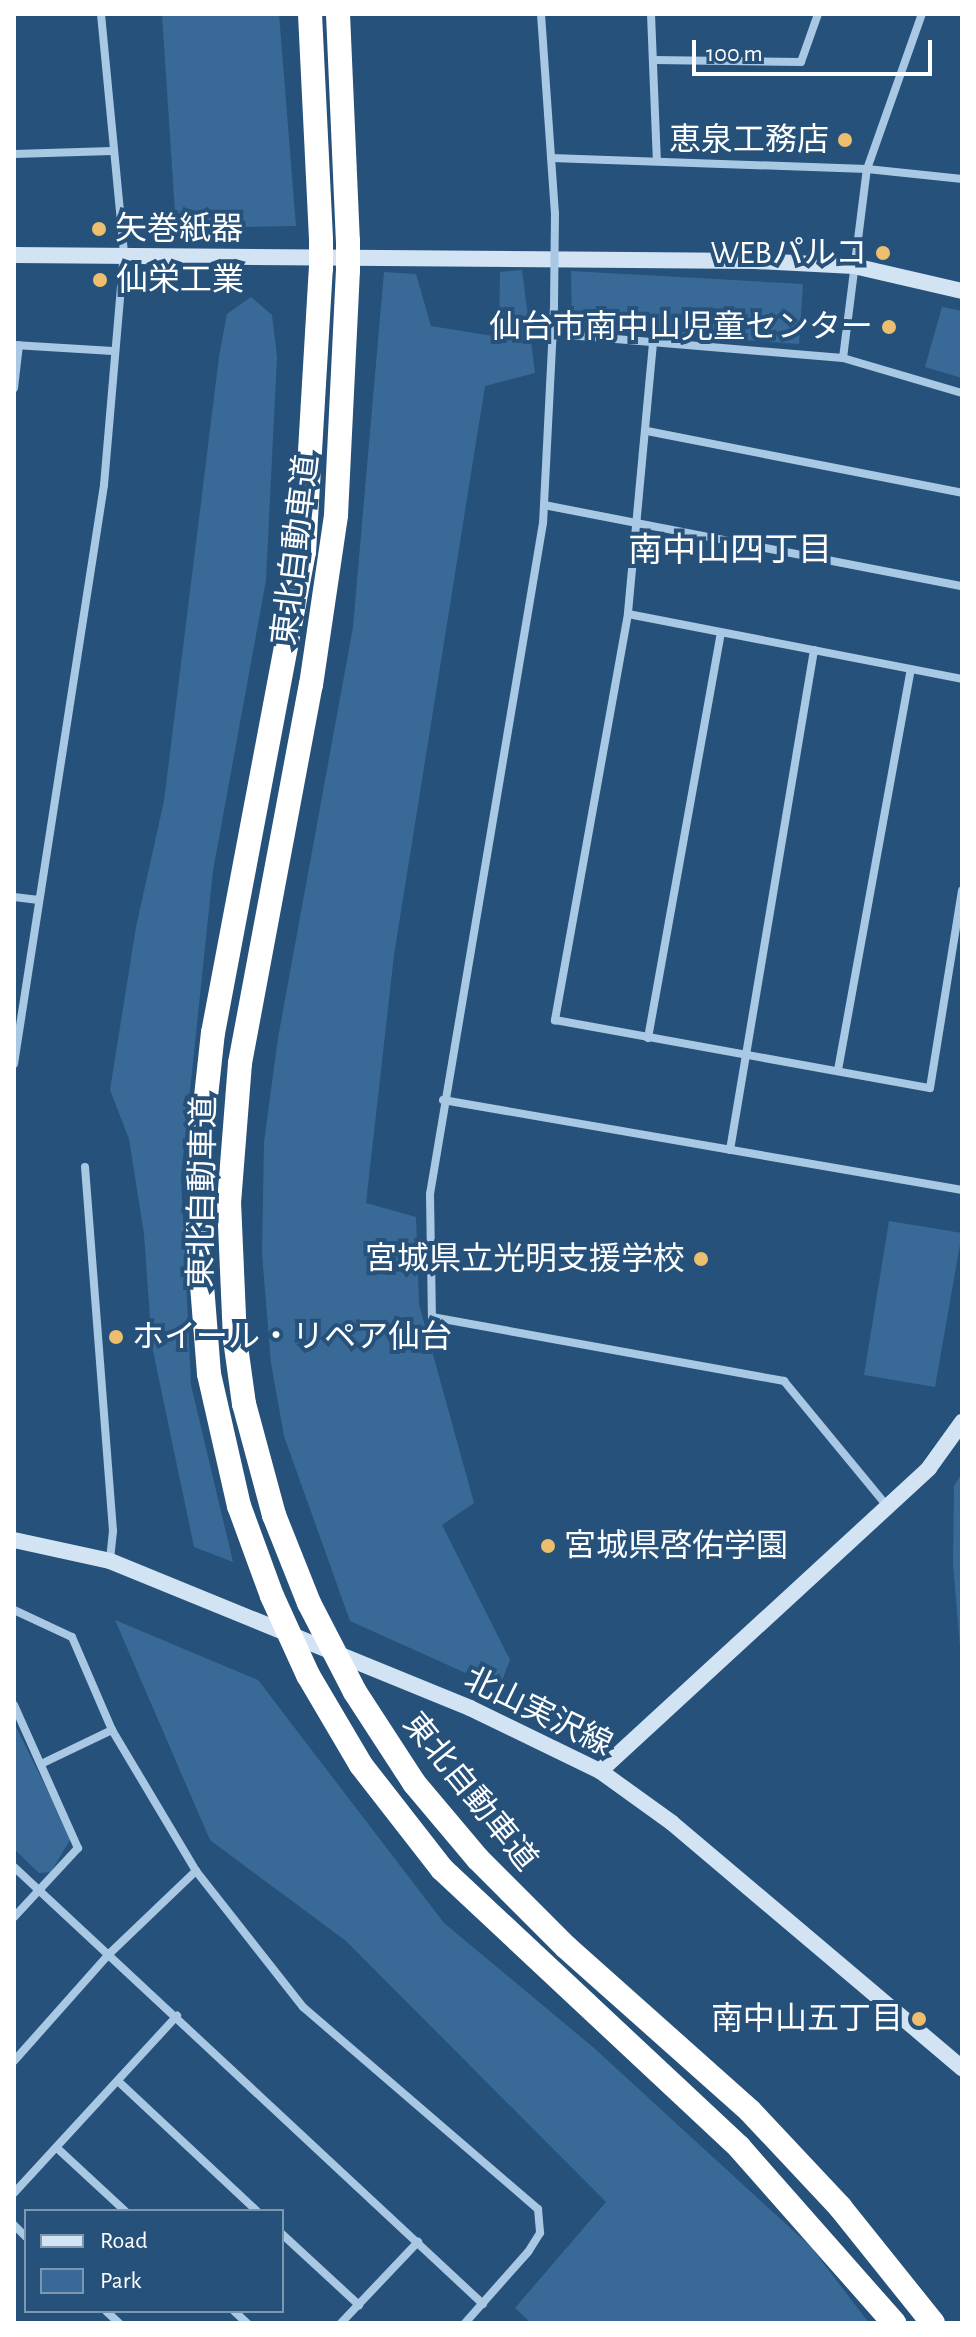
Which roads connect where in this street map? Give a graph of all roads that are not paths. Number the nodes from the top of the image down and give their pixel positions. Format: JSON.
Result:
{"nodes":[{"id":1,"x":101,"y":14,"type":"edge"},
{"id":2,"x":310,"y":14,"type":"edge"},
{"id":3,"x":338,"y":14,"type":"edge"},
{"id":4,"x":541,"y":14,"type":"edge"},
{"id":5,"x":651,"y":14,"type":"edge"},
{"id":6,"x":818,"y":14,"type":"edge"},
{"id":7,"x":922,"y":14,"type":"edge"},
{"id":8,"x":653,"y":60,"type":"junction"},
{"id":9,"x":112,"y":151,"type":"junction"},
{"id":10,"x":14,"y":154,"type":"edge"},
{"id":11,"x":551,"y":158,"type":"junction"},
{"id":12,"x":657,"y":161,"type":"junction"},
{"id":13,"x":867,"y":169,"type":"junction"},
{"id":14,"x":962,"y":179,"type":"edge"},
{"id":15,"x":124,"y":253,"type":"junction"},
{"id":16,"x":14,"y":255,"type":"edge"},
{"id":17,"x":854,"y":266,"type":"junction"},
{"id":18,"x":962,"y":291,"type":"edge"},
{"id":19,"x":556,"y":334,"type":"junction"},
{"id":20,"x":653,"y":343,"type":"junction"},
{"id":21,"x":16,"y":345,"type":"edge"},
{"id":22,"x":113,"y":351,"type":"junction"},
{"id":23,"x":843,"y":358,"type":"junction"},
{"id":24,"x":14,"y":388,"type":"edge"},
{"id":25,"x":962,"y":393,"type":"edge"},
{"id":26,"x":647,"y":431,"type":"junction"},
{"id":27,"x":962,"y":493,"type":"edge"},
{"id":28,"x":544,"y":505,"type":"junction"},
{"id":29,"x":637,"y":523,"type":"junction"},
{"id":30,"x":962,"y":586,"type":"edge"},
{"id":31,"x":628,"y":614,"type":"junction"},
{"id":32,"x":721,"y":634,"type":"junction"},
{"id":33,"x":814,"y":650,"type":"junction"},
{"id":34,"x":911,"y":670,"type":"junction"},
{"id":35,"x":962,"y":679,"type":"edge"},
{"id":36,"x":962,"y":891,"type":"edge"},
{"id":37,"x":14,"y":897,"type":"edge"},
{"id":38,"x":39,"y":900,"type":"junction"},
{"id":39,"x":648,"y":1038,"type":"junction"},
{"id":40,"x":744,"y":1057,"type":"junction"},
{"id":41,"x":14,"y":1064,"type":"edge"},
{"id":42,"x":838,"y":1070,"type":"junction"},
{"id":43,"x":443,"y":1100,"type":"junction"},
{"id":44,"x":730,"y":1150,"type":"junction"},
{"id":45,"x":85,"y":1167,"type":"dead end"},
{"id":46,"x":962,"y":1190,"type":"edge"},
{"id":47,"x":962,"y":1422,"type":"edge"},
{"id":48,"x":887,"y":1507,"type":"junction"},
{"id":49,"x":14,"y":1540,"type":"edge"},
{"id":50,"x":110,"y":1561,"type":"junction"},
{"id":51,"x":14,"y":1610,"type":"edge"},
{"id":52,"x":14,"y":1705,"type":"edge"},
{"id":53,"x":112,"y":1730,"type":"junction"},
{"id":54,"x":41,"y":1764,"type":"junction"},
{"id":55,"x":600,"y":1771,"type":"junction"},
{"id":56,"x":14,"y":1867,"type":"edge"},
{"id":57,"x":196,"y":1871,"type":"junction"},
{"id":58,"x":38,"y":1888,"type":"junction"},
{"id":59,"x":14,"y":1917,"type":"edge"},
{"id":60,"x":108,"y":1955,"type":"junction"},
{"id":61,"x":177,"y":2016,"type":"junction"},
{"id":62,"x":14,"y":2061,"type":"edge"},
{"id":63,"x":962,"y":2068,"type":"edge"},
{"id":64,"x":119,"y":2082,"type":"junction"},
{"id":65,"x":57,"y":2148,"type":"junction"},
{"id":66,"x":14,"y":2193,"type":"edge"},
{"id":67,"x":123,"y":2209,"type":"edge"},
{"id":68,"x":255,"y":2209,"type":"edge"},
{"id":69,"x":284,"y":2236,"type":"edge"},
{"id":70,"x":418,"y":2242,"type":"junction"},
{"id":71,"x":483,"y":2304,"type":"junction"},
{"id":72,"x":359,"y":2305,"type":"junction"},
{"id":73,"x":341,"y":2323,"type":"edge"},
{"id":74,"x":465,"y":2323,"type":"edge"},
{"id":75,"x":894,"y":2323,"type":"edge"},
{"id":76,"x":933,"y":2323,"type":"edge"}],
"edges":[{"from":1,"to":9,"type":"street"},
{"from":2,"to":75,"type":"highway","name":"東北自動車道","bridge":true},
{"from":3,"to":76,"type":"highway","name":"東北自動車道","bridge":true},
{"from":4,"to":11,"type":"street"},
{"from":5,"to":8,"type":"street"},
{"from":6,"to":8,"type":"street"},
{"from":7,"to":13,"type":"street"},
{"from":8,"to":12,"type":"street"},
{"from":9,"to":10,"type":"street"},
{"from":9,"to":15,"type":"street"},
{"from":11,"to":12,"type":"street"},
{"from":11,"to":19,"type":"street","bridge":true},
{"from":12,"to":13,"type":"street"},
{"from":13,"to":14,"type":"street"},
{"from":13,"to":17,"type":"street"},
{"from":15,"to":16,"type":"street"},
{"from":15,"to":17,"type":"street"},
{"from":15,"to":22,"type":"street"},
{"from":17,"to":18,"type":"street"},
{"from":17,"to":23,"type":"street"},
{"from":19,"to":20,"type":"street"},
{"from":19,"to":28,"type":"street"},
{"from":20,"to":23,"type":"street"},
{"from":20,"to":26,"type":"street"},
{"from":21,"to":22,"type":"street"},
{"from":21,"to":24,"type":"street"},
{"from":22,"to":38,"type":"street"},
{"from":23,"to":25,"type":"street"},
{"from":26,"to":27,"type":"street"},
{"from":26,"to":29,"type":"street"},
{"from":28,"to":29,"type":"street"},
{"from":28,"to":43,"type":"street"},
{"from":29,"to":30,"type":"street"},
{"from":29,"to":31,"type":"street"},
{"from":31,"to":32,"type":"street"},
{"from":31,"to":39,"type":"street"},
{"from":32,"to":33,"type":"street"},
{"from":32,"to":39,"type":"street"},
{"from":33,"to":34,"type":"street"},
{"from":33,"to":40,"type":"street"},
{"from":34,"to":35,"type":"street"},
{"from":34,"to":42,"type":"street"},
{"from":36,"to":42,"type":"street"},
{"from":37,"to":38,"type":"street"},
{"from":38,"to":41,"type":"street"},
{"from":39,"to":40,"type":"street"},
{"from":40,"to":42,"type":"street"},
{"from":40,"to":44,"type":"street"},
{"from":43,"to":44,"type":"street"},
{"from":43,"to":48,"type":"street"},
{"from":44,"to":46,"type":"street"},
{"from":45,"to":50,"type":"street"},
{"from":47,"to":48,"type":"street"},
{"from":48,"to":55,"type":"street"},
{"from":49,"to":50,"type":"street","name":"北山実沢線"},
{"from":50,"to":55,"type":"street","name":"北山実沢線"},
{"from":51,"to":53,"type":"street"},
{"from":52,"to":54,"type":"street"},
{"from":53,"to":54,"type":"street"},
{"from":53,"to":57,"type":"street"},
{"from":54,"to":58,"type":"street"},
{"from":55,"to":63,"type":"street","name":"北山実沢線"},
{"from":56,"to":58,"type":"street"},
{"from":57,"to":60,"type":"street"},
{"from":57,"to":71,"type":"street"},
{"from":58,"to":59,"type":"street"},
{"from":58,"to":60,"type":"street"},
{"from":60,"to":61,"type":"street"},
{"from":60,"to":62,"type":"street"},
{"from":61,"to":64,"type":"street"},
{"from":61,"to":70,"type":"street"},
{"from":64,"to":65,"type":"street"},
{"from":64,"to":68,"type":"street"},
{"from":65,"to":66,"type":"street"},
{"from":65,"to":67,"type":"street"},
{"from":69,"to":72,"type":"street"},
{"from":70,"to":71,"type":"street"},
{"from":70,"to":72,"type":"street"},
{"from":71,"to":74,"type":"street"},
{"from":72,"to":73,"type":"street"}]}
